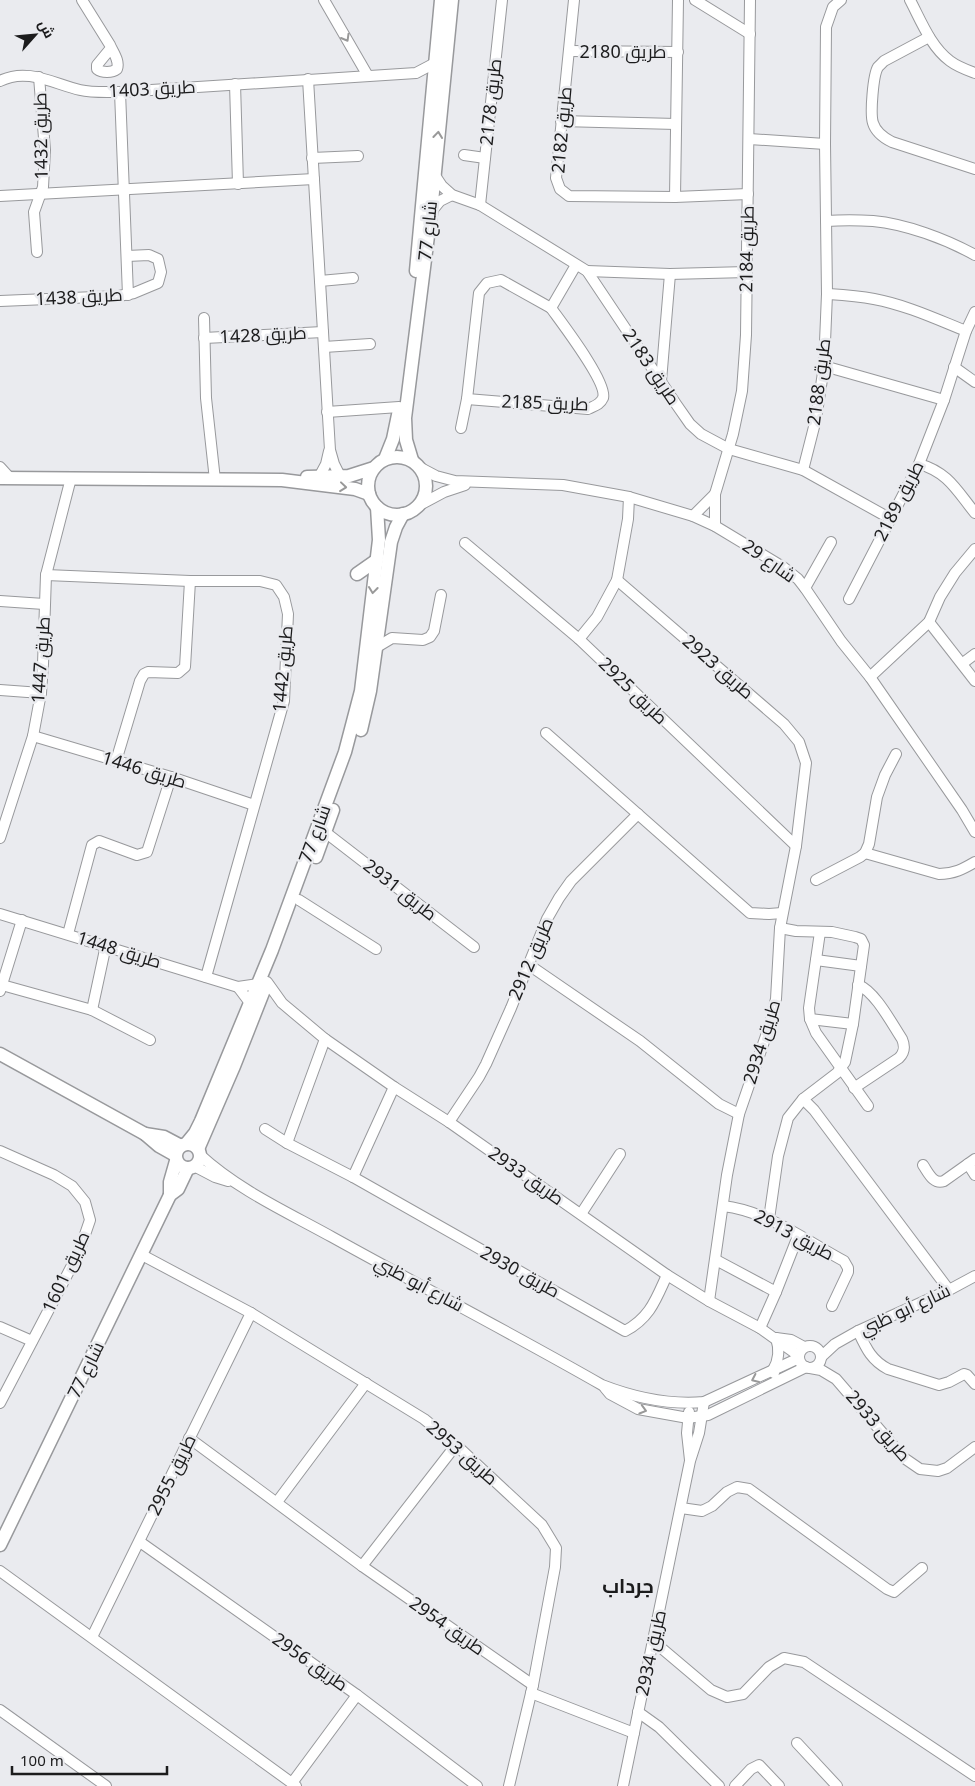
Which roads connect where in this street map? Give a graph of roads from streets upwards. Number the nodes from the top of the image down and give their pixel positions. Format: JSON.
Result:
{"nodes":[{"id":1,"x":82,"y":0,"type":"edge"},
{"id":2,"x":324,"y":0,"type":"edge"},
{"id":3,"x":441,"y":0,"type":"edge"},
{"id":4,"x":452,"y":0,"type":"edge"},
{"id":5,"x":502,"y":0,"type":"edge"},
{"id":6,"x":574,"y":0,"type":"edge"},
{"id":7,"x":678,"y":0,"type":"edge"},
{"id":8,"x":695,"y":0,"type":"edge"},
{"id":9,"x":750,"y":0,"type":"edge"},
{"id":10,"x":840,"y":0,"type":"edge"},
{"id":11,"x":910,"y":0,"type":"edge"},
{"id":12,"x":750,"y":34,"type":"junction"},
{"id":13,"x":929,"y":37,"type":"junction"},
{"id":14,"x":111,"y":48,"type":"dead end"},
{"id":15,"x":569,"y":51,"type":"junction"},
{"id":16,"x":678,"y":52,"type":"junction"},
{"id":17,"x":435,"y":62,"type":"junction"},
{"id":18,"x":416,"y":72,"type":"junction"},
{"id":19,"x":975,"y":73,"type":"edge"},
{"id":20,"x":368,"y":76,"type":"junction"},
{"id":21,"x":39,"y":77,"type":"junction"},
{"id":22,"x":308,"y":79,"type":"junction"},
{"id":23,"x":0,"y":81,"type":"edge"},
{"id":24,"x":234,"y":84,"type":"junction"},
{"id":25,"x":432,"y":86,"type":"junction"},
{"id":26,"x":120,"y":92,"type":"junction"},
{"id":27,"x":561,"y":121,"type":"junction"},
{"id":28,"x":676,"y":124,"type":"junction"},
{"id":29,"x":748,"y":139,"type":"junction"},
{"id":30,"x":825,"y":144,"type":"junction"},
{"id":31,"x":464,"y":155,"type":"dead end"},
{"id":32,"x":358,"y":156,"type":"dead end"},
{"id":33,"x":312,"y":158,"type":"junction"},
{"id":34,"x":485,"y":158,"type":"junction"},
{"id":35,"x":975,"y":167,"type":"edge"},
{"id":36,"x":434,"y":174,"type":"junction"},
{"id":37,"x":314,"y":179,"type":"junction"},
{"id":38,"x":238,"y":184,"type":"junction"},
{"id":39,"x":124,"y":190,"type":"junction"},
{"id":40,"x":748,"y":194,"type":"junction"},
{"id":41,"x":39,"y":195,"type":"junction"},
{"id":42,"x":452,"y":195,"type":"junction"},
{"id":43,"x":0,"y":196,"type":"edge"},
{"id":44,"x":675,"y":197,"type":"junction"},
{"id":45,"x":480,"y":205,"type":"junction"},
{"id":46,"x":431,"y":212,"type":"junction"},
{"id":47,"x":826,"y":220,"type":"junction"},
{"id":48,"x":36,"y":252,"type":"dead end"},
{"id":49,"x":975,"y":255,"type":"edge"},
{"id":50,"x":127,"y":256,"type":"junction"},
{"id":51,"x":576,"y":265,"type":"junction"},
{"id":52,"x":587,"y":271,"type":"junction"},
{"id":53,"x":747,"y":272,"type":"junction"},
{"id":54,"x":670,"y":274,"type":"junction"},
{"id":55,"x":353,"y":278,"type":"dead end"},
{"id":56,"x":320,"y":281,"type":"junction"},
{"id":57,"x":827,"y":294,"type":"junction"},
{"id":58,"x":128,"y":295,"type":"junction"},
{"id":59,"x":0,"y":301,"type":"edge"},
{"id":60,"x":551,"y":308,"type":"junction"},
{"id":61,"x":975,"y":312,"type":"edge"},
{"id":62,"x":204,"y":318,"type":"dead end"},
{"id":63,"x":966,"y":331,"type":"junction"},
{"id":64,"x":323,"y":332,"type":"junction"},
{"id":65,"x":204,"y":338,"type":"junction"},
{"id":66,"x":370,"y":344,"type":"dead end"},
{"id":67,"x":324,"y":347,"type":"junction"},
{"id":68,"x":824,"y":366,"type":"junction"},
{"id":69,"x":954,"y":367,"type":"junction"},
{"id":70,"x":662,"y":381,"type":"junction"},
{"id":71,"x":975,"y":382,"type":"edge"},
{"id":72,"x":467,"y":399,"type":"junction"},
{"id":73,"x":944,"y":400,"type":"junction"},
{"id":74,"x":399,"y":407,"type":"junction"},
{"id":75,"x":327,"y":412,"type":"junction"},
{"id":76,"x":461,"y":428,"type":"dead end"},
{"id":77,"x":729,"y":449,"type":"junction"},
{"id":78,"x":330,"y":450,"type":"junction"},
{"id":79,"x":386,"y":459,"type":"junction"},
{"id":80,"x":415,"y":464,"type":"junction"},
{"id":81,"x":919,"y":464,"type":"junction"},
{"id":82,"x":0,"y":467,"type":"edge"},
{"id":83,"x":374,"y":468,"type":"junction"},
{"id":84,"x":803,"y":470,"type":"junction"},
{"id":85,"x":340,"y":476,"type":"junction"},
{"id":86,"x":320,"y":477,"type":"junction"},
{"id":87,"x":5,"y":478,"type":"edge"},
{"id":88,"x":71,"y":478,"type":"junction"},
{"id":89,"x":215,"y":480,"type":"junction"},
{"id":90,"x":282,"y":480,"type":"junction"},
{"id":91,"x":474,"y":483,"type":"junction"},
{"id":92,"x":369,"y":494,"type":"junction"},
{"id":93,"x":715,"y":494,"type":"junction"},
{"id":94,"x":629,"y":497,"type":"junction"},
{"id":95,"x":377,"y":507,"type":"junction"},
{"id":96,"x":416,"y":507,"type":"junction"},
{"id":97,"x":975,"y":513,"type":"edge"},
{"id":98,"x":403,"y":514,"type":"junction"},
{"id":99,"x":693,"y":516,"type":"junction"},
{"id":100,"x":891,"y":519,"type":"junction"},
{"id":101,"x":715,"y":526,"type":"junction"},
{"id":102,"x":831,"y":542,"type":"dead end"},
{"id":103,"x":465,"y":543,"type":"dead end"},
{"id":104,"x":975,"y":550,"type":"edge"},
{"id":105,"x":376,"y":560,"type":"junction"},
{"id":106,"x":358,"y":574,"type":"dead end"},
{"id":107,"x":46,"y":575,"type":"junction"},
{"id":108,"x":617,"y":580,"type":"junction"},
{"id":109,"x":190,"y":581,"type":"junction"},
{"id":110,"x":805,"y":588,"type":"junction"},
{"id":111,"x":442,"y":596,"type":"dead end"},
{"id":112,"x":849,"y":599,"type":"dead end"},
{"id":113,"x":0,"y":601,"type":"edge"},
{"id":114,"x":44,"y":604,"type":"junction"},
{"id":115,"x":929,"y":622,"type":"junction"},
{"id":116,"x":380,"y":624,"type":"junction"},
{"id":117,"x":392,"y":638,"type":"junction"},
{"id":118,"x":579,"y":639,"type":"junction"},
{"id":119,"x":377,"y":647,"type":"junction"},
{"id":120,"x":975,"y":654,"type":"edge"},
{"id":121,"x":963,"y":663,"type":"junction"},
{"id":122,"x":870,"y":677,"type":"junction"},
{"id":123,"x":975,"y":681,"type":"edge"},
{"id":124,"x":0,"y":690,"type":"edge"},
{"id":125,"x":41,"y":693,"type":"junction"},
{"id":126,"x":546,"y":733,"type":"dead end"},
{"id":127,"x":33,"y":736,"type":"junction"},
{"id":128,"x":896,"y":754,"type":"dead end"},
{"id":129,"x":116,"y":761,"type":"junction"},
{"id":130,"x":806,"y":763,"type":"joint"},
{"id":131,"x":171,"y":777,"type":"junction"},
{"id":132,"x":254,"y":805,"type":"junction"},
{"id":133,"x":638,"y":814,"type":"junction"},
{"id":134,"x":325,"y":832,"type":"junction"},
{"id":135,"x":975,"y":832,"type":"edge"},
{"id":136,"x":0,"y":838,"type":"edge"},
{"id":137,"x":796,"y":846,"type":"junction"},
{"id":138,"x":864,"y":853,"type":"junction"},
{"id":139,"x":975,"y":862,"type":"edge"},
{"id":140,"x":816,"y":880,"type":"dead end"},
{"id":141,"x":299,"y":900,"type":"junction"},
{"id":142,"x":782,"y":912,"type":"junction"},
{"id":143,"x":0,"y":914,"type":"edge"},
{"id":144,"x":22,"y":920,"type":"junction"},
{"id":145,"x":780,"y":928,"type":"junction"},
{"id":146,"x":820,"y":932,"type":"junction"},
{"id":147,"x":68,"y":934,"type":"junction"},
{"id":148,"x":106,"y":945,"type":"junction"},
{"id":149,"x":474,"y":947,"type":"dead end"},
{"id":150,"x":376,"y":949,"type":"dead end"},
{"id":151,"x":816,"y":960,"type":"junction"},
{"id":152,"x":528,"y":965,"type":"junction"},
{"id":153,"x":861,"y":966,"type":"junction"},
{"id":154,"x":206,"y":977,"type":"junction"},
{"id":155,"x":263,"y":983,"type":"junction"},
{"id":156,"x":858,"y":985,"type":"junction"},
{"id":157,"x":238,"y":987,"type":"junction"},
{"id":158,"x":1,"y":988,"type":"edge"},
{"id":159,"x":255,"y":1002,"type":"junction"},
{"id":160,"x":282,"y":1002,"type":"junction"},
{"id":161,"x":92,"y":1010,"type":"junction"},
{"id":162,"x":810,"y":1019,"type":"junction"},
{"id":163,"x":853,"y":1024,"type":"junction"},
{"id":164,"x":325,"y":1039,"type":"junction"},
{"id":165,"x":150,"y":1040,"type":"dead end"},
{"id":166,"x":0,"y":1054,"type":"edge"},
{"id":167,"x":841,"y":1069,"type":"junction"},
{"id":168,"x":394,"y":1087,"type":"junction"},
{"id":169,"x":854,"y":1088,"type":"junction"},
{"id":170,"x":803,"y":1099,"type":"junction"},
{"id":171,"x":868,"y":1106,"type":"dead end"},
{"id":172,"x":739,"y":1114,"type":"junction"},
{"id":173,"x":449,"y":1122,"type":"junction"},
{"id":174,"x":265,"y":1129,"type":"dead end"},
{"id":175,"x":286,"y":1143,"type":"junction"},
{"id":176,"x":0,"y":1151,"type":"edge"},
{"id":177,"x":620,"y":1154,"type":"dead end"},
{"id":178,"x":187,"y":1155,"type":"junction"},
{"id":179,"x":971,"y":1161,"type":"edge"},
{"id":180,"x":923,"y":1165,"type":"dead end"},
{"id":181,"x":975,"y":1175,"type":"edge"},
{"id":182,"x":353,"y":1177,"type":"junction"},
{"id":183,"x":723,"y":1206,"type":"junction"},
{"id":184,"x":581,"y":1214,"type":"junction"},
{"id":185,"x":769,"y":1219,"type":"junction"},
{"id":186,"x":798,"y":1236,"type":"junction"},
{"id":187,"x":142,"y":1255,"type":"junction"},
{"id":188,"x":716,"y":1260,"type":"junction"},
{"id":189,"x":667,"y":1275,"type":"junction"},
{"id":190,"x":975,"y":1276,"type":"edge"},
{"id":191,"x":949,"y":1290,"type":"junction"},
{"id":192,"x":776,"y":1292,"type":"junction"},
{"id":193,"x":709,"y":1301,"type":"junction"},
{"id":194,"x":832,"y":1306,"type":"dead end"},
{"id":195,"x":251,"y":1313,"type":"junction"},
{"id":196,"x":0,"y":1327,"type":"edge"},
{"id":197,"x":760,"y":1328,"type":"junction"},
{"id":198,"x":858,"y":1331,"type":"junction"},
{"id":199,"x":776,"y":1338,"type":"junction"},
{"id":200,"x":32,"y":1341,"type":"junction"},
{"id":201,"x":835,"y":1344,"type":"junction"},
{"id":202,"x":816,"y":1347,"type":"junction"},
{"id":203,"x":801,"y":1354,"type":"junction"},
{"id":204,"x":821,"y":1358,"type":"junction"},
{"id":205,"x":808,"y":1368,"type":"junction"},
{"id":206,"x":775,"y":1375,"type":"junction"},
{"id":207,"x":836,"y":1379,"type":"junction"},
{"id":208,"x":366,"y":1383,"type":"junction"},
{"id":209,"x":975,"y":1384,"type":"edge"},
{"id":210,"x":602,"y":1385,"type":"junction"},
{"id":211,"x":704,"y":1402,"type":"junction"},
{"id":212,"x":0,"y":1403,"type":"edge"},
{"id":213,"x":690,"y":1404,"type":"junction"},
{"id":214,"x":702,"y":1417,"type":"junction"},
{"id":215,"x":688,"y":1418,"type":"junction"},
{"id":216,"x":190,"y":1438,"type":"junction"},
{"id":217,"x":456,"y":1445,"type":"junction"},
{"id":218,"x":975,"y":1447,"type":"edge"},
{"id":219,"x":690,"y":1461,"type":"junction"},
{"id":220,"x":277,"y":1502,"type":"junction"},
{"id":221,"x":681,"y":1508,"type":"junction"},
{"id":222,"x":140,"y":1542,"type":"junction"},
{"id":223,"x":0,"y":1545,"type":"edge"},
{"id":224,"x":362,"y":1566,"type":"junction"},
{"id":225,"x":922,"y":1568,"type":"dead end"},
{"id":226,"x":0,"y":1571,"type":"edge"},
{"id":227,"x":92,"y":1637,"type":"junction"},
{"id":228,"x":653,"y":1640,"type":"junction"},
{"id":229,"x":532,"y":1689,"type":"junction"},
{"id":230,"x":357,"y":1695,"type":"junction"},
{"id":231,"x":0,"y":1710,"type":"edge"},
{"id":232,"x":638,"y":1712,"type":"junction"},
{"id":233,"x":634,"y":1733,"type":"junction"},
{"id":234,"x":797,"y":1743,"type":"dead end"},
{"id":235,"x":975,"y":1776,"type":"edge"},
{"id":236,"x":100,"y":1784,"type":"edge"},
{"id":237,"x":294,"y":1785,"type":"edge"},
{"id":238,"x":477,"y":1786,"type":"edge"},
{"id":239,"x":509,"y":1786,"type":"edge"},
{"id":240,"x":623,"y":1786,"type":"edge"},
{"id":241,"x":719,"y":1786,"type":"edge"},
{"id":242,"x":735,"y":1786,"type":"edge"},
{"id":243,"x":780,"y":1786,"type":"edge"},
{"id":244,"x":837,"y":1786,"type":"edge"}],
"edges":[{"from":1,"to":14,"type":"street"},
{"from":2,"to":20,"type":"street","one_way":true},
{"from":3,"to":17,"type":"street","name":"شارع 77"},
{"from":36,"to":4,"type":"street","name":"شارع 77","one_way":true},
{"from":5,"to":34,"type":"street","name":"طريق 2178"},
{"from":6,"to":15,"type":"street","name":"طريق 2182"},
{"from":7,"to":16,"type":"street","name":"طريق 2180"},
{"from":8,"to":12,"type":"street"},
{"from":9,"to":12,"type":"street","name":"طريق 2184"},
{"from":10,"to":30,"type":"street","name":"طريق 2188"},
{"from":11,"to":13,"type":"street"},
{"from":12,"to":29,"type":"street","name":"طريق 2184"},
{"from":13,"to":19,"type":"street"},
{"from":13,"to":35,"type":"street"},
{"from":15,"to":16,"type":"street","name":"طريق 2180"},
{"from":15,"to":27,"type":"street","name":"طريق 2182"},
{"from":16,"to":28,"type":"street","name":"طريق 2180"},
{"from":17,"to":18,"type":"street","name":"طريق 1403"},
{"from":17,"to":25,"type":"street","name":"شارع 77"},
{"from":18,"to":20,"type":"street","name":"طريق 1403"},
{"from":18,"to":25,"type":"street"},
{"from":20,"to":22,"type":"street","name":"طريق 1403"},
{"from":21,"to":23,"type":"street","name":"طريق 1403"},
{"from":21,"to":26,"type":"street","name":"طريق 1403"},
{"from":21,"to":41,"type":"street","name":"طريق 1432"},
{"from":22,"to":24,"type":"street","name":"طريق 1403"},
{"from":22,"to":33,"type":"street"},
{"from":24,"to":26,"type":"street","name":"طريق 1403"},
{"from":24,"to":38,"type":"street"},
{"from":25,"to":74,"type":"street","name":"شارع 77"},
{"from":26,"to":39,"type":"street"},
{"from":27,"to":28,"type":"street"},
{"from":27,"to":44,"type":"street","name":"طريق 2182"},
{"from":28,"to":44,"type":"street","name":"طريق 2180"},
{"from":29,"to":30,"type":"street"},
{"from":29,"to":40,"type":"street","name":"طريق 2184"},
{"from":30,"to":47,"type":"street","name":"طريق 2188"},
{"from":31,"to":34,"type":"street"},
{"from":32,"to":33,"type":"street"},
{"from":33,"to":37,"type":"street"},
{"from":34,"to":45,"type":"street","name":"طريق 2178"},
{"from":36,"to":42,"type":"street","name":"طريق 2183"},
{"from":36,"to":46,"type":"street","name":"شارع 77"},
{"from":37,"to":38,"type":"street","name":"طريق 1432"},
{"from":37,"to":56,"type":"street"},
{"from":38,"to":39,"type":"street","name":"طريق 1432"},
{"from":39,"to":41,"type":"street","name":"طريق 1432"},
{"from":39,"to":50,"type":"street"},
{"from":40,"to":44,"type":"street","name":"طريق 2182"},
{"from":40,"to":53,"type":"street","name":"طريق 2184"},
{"from":41,"to":43,"type":"street"},
{"from":41,"to":48,"type":"street","name":"طريق 1432"},
{"from":42,"to":45,"type":"street","name":"طريق 2183"},
{"from":42,"to":46,"type":"street"},
{"from":45,"to":51,"type":"street","name":"طريق 2183"},
{"from":46,"to":80,"type":"street","name":"شارع 77"},
{"from":47,"to":49,"type":"street"},
{"from":47,"to":57,"type":"street","name":"طريق 2188"},
{"from":50,"to":58,"type":"street"},
{"from":50,"to":58,"type":"street","name":"طريق 1438"},
{"from":51,"to":52,"type":"street","name":"طريق 2183"},
{"from":51,"to":60,"type":"street"},
{"from":52,"to":54,"type":"street","name":"طريق 2183"},
{"from":52,"to":70,"type":"street","name":"طريق 2183"},
{"from":53,"to":54,"type":"street","name":"طريق 2183"},
{"from":53,"to":77,"type":"street","name":"طريق 2184"},
{"from":54,"to":70,"type":"street"},
{"from":55,"to":56,"type":"street"},
{"from":56,"to":64,"type":"street"},
{"from":57,"to":63,"type":"street"},
{"from":57,"to":68,"type":"street","name":"طريق 2188"},
{"from":58,"to":59,"type":"street","name":"طريق 1438"},
{"from":60,"to":72,"type":"street","name":"طريق 2185"},
{"from":60,"to":72,"type":"street","name":"طريق 2185"},
{"from":61,"to":63,"type":"street","name":"طريق 2189"},
{"from":62,"to":65,"type":"street"},
{"from":63,"to":69,"type":"street","name":"طريق 2189"},
{"from":64,"to":65,"type":"street","name":"طريق 1428"},
{"from":64,"to":67,"type":"street"},
{"from":65,"to":89,"type":"street"},
{"from":66,"to":67,"type":"street"},
{"from":67,"to":75,"type":"street"},
{"from":68,"to":73,"type":"street"},
{"from":68,"to":84,"type":"street","name":"طريق 2188"},
{"from":69,"to":71,"type":"street"},
{"from":69,"to":73,"type":"street","name":"طريق 2189"},
{"from":70,"to":77,"type":"street","name":"طريق 2183"},
{"from":72,"to":76,"type":"street","name":"طريق 2185"},
{"from":73,"to":81,"type":"street","name":"طريق 2189"},
{"from":74,"to":75,"type":"street"},
{"from":74,"to":79,"type":"street","name":"شارع 77"},
{"from":75,"to":78,"type":"street"},
{"from":77,"to":84,"type":"street"},
{"from":77,"to":93,"type":"street","name":"طريق 2184"},
{"from":78,"to":85,"type":"street"},
{"from":78,"to":86,"type":"street"},
{"from":79,"to":80,"type":"street"},
{"from":79,"to":83,"type":"street"},
{"from":80,"to":91,"type":"street","name":"شارع 29"},
{"from":80,"to":96,"type":"street"},
{"from":81,"to":97,"type":"street"},
{"from":81,"to":100,"type":"street","name":"طريق 2189"},
{"from":82,"to":87,"type":"street"},
{"from":83,"to":85,"type":"street"},
{"from":83,"to":92,"type":"street"},
{"from":84,"to":100,"type":"street"},
{"from":85,"to":86,"type":"street"},
{"from":86,"to":90,"type":"street"},
{"from":87,"to":88,"type":"street"},
{"from":88,"to":89,"type":"street"},
{"from":88,"to":107,"type":"street","name":"طريق 1447"},
{"from":89,"to":90,"type":"street"},
{"from":90,"to":92,"type":"street","one_way":true},
{"from":91,"to":94,"type":"street","name":"شارع 29"},
{"from":91,"to":96,"type":"street","name":"شارع 29"},
{"from":92,"to":95,"type":"street"},
{"from":93,"to":99,"type":"street","name":"طريق 2184"},
{"from":93,"to":101,"type":"street","name":"طريق 2184"},
{"from":94,"to":99,"type":"street","name":"شارع 29"},
{"from":94,"to":108,"type":"street"},
{"from":95,"to":98,"type":"street"},
{"from":95,"to":105,"type":"street","name":"شارع 77"},
{"from":96,"to":98,"type":"street"},
{"from":98,"to":116,"type":"street","name":"شارع 77"},
{"from":99,"to":101,"type":"street","name":"شارع 29"},
{"from":100,"to":112,"type":"street","name":"طريق 2189"},
{"from":101,"to":110,"type":"street","name":"شارع 29"},
{"from":102,"to":110,"type":"street"},
{"from":103,"to":118,"type":"street","name":"طريق 2925"},
{"from":104,"to":115,"type":"street"},
{"from":105,"to":106,"type":"street"},
{"from":105,"to":155,"type":"street","name":"شارع 77","one_way":true},
{"from":107,"to":109,"type":"street","name":"طريق 1442"},
{"from":107,"to":114,"type":"street","name":"طريق 1447"},
{"from":108,"to":118,"type":"street"},
{"from":108,"to":130,"type":"street","name":"طريق 2923"},
{"from":109,"to":129,"type":"street"},
{"from":109,"to":132,"type":"street","name":"طريق 1442"},
{"from":110,"to":122,"type":"street","name":"شارع 29"},
{"from":111,"to":117,"type":"street"},
{"from":113,"to":114,"type":"street"},
{"from":114,"to":125,"type":"street","name":"طريق 1447"},
{"from":115,"to":121,"type":"street"},
{"from":115,"to":122,"type":"street"},
{"from":116,"to":117,"type":"street"},
{"from":116,"to":119,"type":"street","name":"شارع 77"},
{"from":117,"to":119,"type":"street"},
{"from":118,"to":137,"type":"street","name":"طريق 2925"},
{"from":119,"to":134,"type":"street","name":"شارع 77"},
{"from":120,"to":121,"type":"street"},
{"from":121,"to":123,"type":"street"},
{"from":122,"to":135,"type":"street","name":"شارع 29"},
{"from":124,"to":125,"type":"street"},
{"from":125,"to":127,"type":"street","name":"طريق 1447"},
{"from":126,"to":133,"type":"street"},
{"from":127,"to":129,"type":"street","name":"طريق 1446"},
{"from":127,"to":136,"type":"street","name":"طريق 1447"},
{"from":128,"to":138,"type":"street"},
{"from":129,"to":131,"type":"street","name":"طريق 1446"},
{"from":130,"to":137,"type":"street","name":"طريق 2934"},
{"from":131,"to":132,"type":"street","name":"طريق 1446"},
{"from":131,"to":147,"type":"street"},
{"from":132,"to":154,"type":"street","name":"طريق 1442"},
{"from":133,"to":142,"type":"street"},
{"from":133,"to":152,"type":"street","name":"طريق 2912"},
{"from":134,"to":141,"type":"street","name":"شارع 77"},
{"from":134,"to":149,"type":"street","name":"طريق 2931"},
{"from":137,"to":142,"type":"street","name":"طريق 2934"},
{"from":138,"to":139,"type":"street"},
{"from":138,"to":140,"type":"street"},
{"from":141,"to":150,"type":"street"},
{"from":141,"to":155,"type":"street","name":"شارع 77"},
{"from":142,"to":145,"type":"street","name":"طريق 2934"},
{"from":143,"to":144,"type":"street","name":"طريق 1448"},
{"from":144,"to":147,"type":"street","name":"طريق 1448"},
{"from":144,"to":158,"type":"street"},
{"from":145,"to":146,"type":"street"},
{"from":145,"to":172,"type":"street","name":"طريق 2934"},
{"from":146,"to":151,"type":"street"},
{"from":146,"to":153,"type":"street"},
{"from":147,"to":148,"type":"street","name":"طريق 1448"},
{"from":148,"to":154,"type":"street","name":"طريق 1448"},
{"from":148,"to":161,"type":"street"},
{"from":151,"to":153,"type":"street"},
{"from":151,"to":162,"type":"street"},
{"from":152,"to":172,"type":"street"},
{"from":152,"to":173,"type":"street","name":"طريق 2912"},
{"from":153,"to":156,"type":"street"},
{"from":154,"to":157,"type":"street","name":"طريق 1448"},
{"from":155,"to":157,"type":"street","name":"طريق 1448"},
{"from":155,"to":159,"type":"street","name":"شارع 77"},
{"from":155,"to":160,"type":"street","name":"طريق 2933"},
{"from":156,"to":163,"type":"street"},
{"from":156,"to":169,"type":"street"},
{"from":157,"to":159,"type":"street"},
{"from":158,"to":161,"type":"street"},
{"from":159,"to":160,"type":"street"},
{"from":159,"to":178,"type":"street","name":"شارع 77"},
{"from":160,"to":164,"type":"street","name":"طريق 2933"},
{"from":161,"to":165,"type":"street"},
{"from":162,"to":163,"type":"street"},
{"from":162,"to":167,"type":"street"},
{"from":163,"to":167,"type":"street"},
{"from":164,"to":168,"type":"street","name":"طريق 2933"},
{"from":164,"to":175,"type":"street"},
{"from":166,"to":178,"type":"street","name":"شارع أبو ظبي"},
{"from":167,"to":169,"type":"street"},
{"from":167,"to":170,"type":"street"},
{"from":168,"to":173,"type":"street","name":"طريق 2933"},
{"from":168,"to":182,"type":"street"},
{"from":169,"to":171,"type":"street"},
{"from":170,"to":185,"type":"street"},
{"from":170,"to":191,"type":"street"},
{"from":172,"to":183,"type":"street","name":"طريق 2934"},
{"from":173,"to":184,"type":"street","name":"طريق 2933"},
{"from":174,"to":175,"type":"street","name":"طريق 2930"},
{"from":175,"to":182,"type":"street","name":"طريق 2930"},
{"from":176,"to":200,"type":"street","name":"طريق 1601"},
{"from":177,"to":184,"type":"street"},
{"from":178,"to":187,"type":"street","name":"شارع 77"},
{"from":178,"to":210,"type":"street","name":"شارع أبو ظبي"},
{"from":179,"to":180,"type":"street"},
{"from":179,"to":181,"type":"street"},
{"from":182,"to":189,"type":"street","name":"طريق 2930"},
{"from":183,"to":185,"type":"street","name":"طريق 2913"},
{"from":183,"to":188,"type":"street","name":"طريق 2934"},
{"from":184,"to":189,"type":"street","name":"طريق 2933"},
{"from":185,"to":186,"type":"street","name":"طريق 2913"},
{"from":186,"to":192,"type":"street"},
{"from":186,"to":194,"type":"street","name":"طريق 2913"},
{"from":187,"to":195,"type":"street","name":"طريق 2953"},
{"from":187,"to":223,"type":"street","name":"شارع 77"},
{"from":188,"to":192,"type":"street"},
{"from":188,"to":193,"type":"street","name":"طريق 2934"},
{"from":189,"to":193,"type":"street","name":"طريق 2933"},
{"from":190,"to":191,"type":"street","name":"شارع أبو ظبي"},
{"from":191,"to":198,"type":"street","name":"شارع أبو ظبي"},
{"from":192,"to":197,"type":"street"},
{"from":193,"to":197,"type":"street","name":"طريق 2933"},
{"from":195,"to":208,"type":"street","name":"طريق 2953"},
{"from":195,"to":216,"type":"street","name":"طريق 2955"},
{"from":196,"to":200,"type":"street"},
{"from":197,"to":199,"type":"street","name":"طريق 2933"},
{"from":198,"to":201,"type":"street","name":"شارع أبو ظبي"},
{"from":198,"to":209,"type":"street"},
{"from":199,"to":203,"type":"street","name":"طريق 2933"},
{"from":199,"to":206,"type":"street"},
{"from":200,"to":212,"type":"street","name":"طريق 1601"},
{"from":201,"to":202,"type":"street","name":"شارع أبو ظبي"},
{"from":201,"to":204,"type":"street","name":"شارع أبو ظبي"},
{"from":202,"to":203,"type":"street"},
{"from":202,"to":204,"type":"street"},
{"from":203,"to":205,"type":"street"},
{"from":203,"to":206,"type":"street","name":"شارع أبو ظبي"},
{"from":204,"to":205,"type":"street"},
{"from":204,"to":207,"type":"street","name":"طريق 2933"},
{"from":205,"to":206,"type":"street","name":"شارع أبو ظبي"},
{"from":205,"to":207,"type":"street","name":"طريق 2933"},
{"from":206,"to":211,"type":"street","name":"شارع أبو ظبي","one_way":true},
{"from":206,"to":214,"type":"street","name":"شارع أبو ظبي"},
{"from":207,"to":218,"type":"street","name":"طريق 2933"},
{"from":208,"to":217,"type":"street","name":"طريق 2953"},
{"from":208,"to":220,"type":"street"},
{"from":210,"to":213,"type":"street","name":"شارع أبو ظبي"},
{"from":210,"to":215,"type":"street","name":"شارع أبو ظبي","one_way":true},
{"from":211,"to":213,"type":"street","name":"شارع أبو ظبي"},
{"from":211,"to":214,"type":"street","name":"طريق 2934"},
{"from":213,"to":215,"type":"street","name":"طريق 2934"},
{"from":214,"to":215,"type":"street","name":"شارع أبو ظبي"},
{"from":214,"to":219,"type":"street","name":"طريق 2934"},
{"from":215,"to":219,"type":"street","name":"طريق 2934"},
{"from":216,"to":220,"type":"street","name":"طريق 2954"},
{"from":216,"to":222,"type":"street","name":"طريق 2955"},
{"from":217,"to":224,"type":"street"},
{"from":217,"to":229,"type":"street","name":"طريق 2953"},
{"from":219,"to":221,"type":"street","name":"طريق 2934"},
{"from":220,"to":224,"type":"street","name":"طريق 2954"},
{"from":221,"to":225,"type":"street"},
{"from":221,"to":228,"type":"street","name":"طريق 2934"},
{"from":222,"to":227,"type":"street","name":"طريق 2955"},
{"from":222,"to":230,"type":"street","name":"طريق 2956"},
{"from":224,"to":229,"type":"street","name":"طريق 2954"},
{"from":226,"to":227,"type":"street"},
{"from":227,"to":237,"type":"street"},
{"from":228,"to":232,"type":"street","name":"طريق 2934"},
{"from":228,"to":235,"type":"street"},
{"from":229,"to":233,"type":"street","name":"طريق 2954"},
{"from":229,"to":239,"type":"street","name":"طريق 2953"},
{"from":230,"to":237,"type":"street"},
{"from":230,"to":238,"type":"street","name":"طريق 2956"},
{"from":231,"to":236,"type":"street"},
{"from":232,"to":233,"type":"street","name":"طريق 2934"},
{"from":232,"to":241,"type":"street"},
{"from":233,"to":240,"type":"street","name":"طريق 2934"},
{"from":234,"to":244,"type":"street"},
{"from":242,"to":243,"type":"street"}]}
